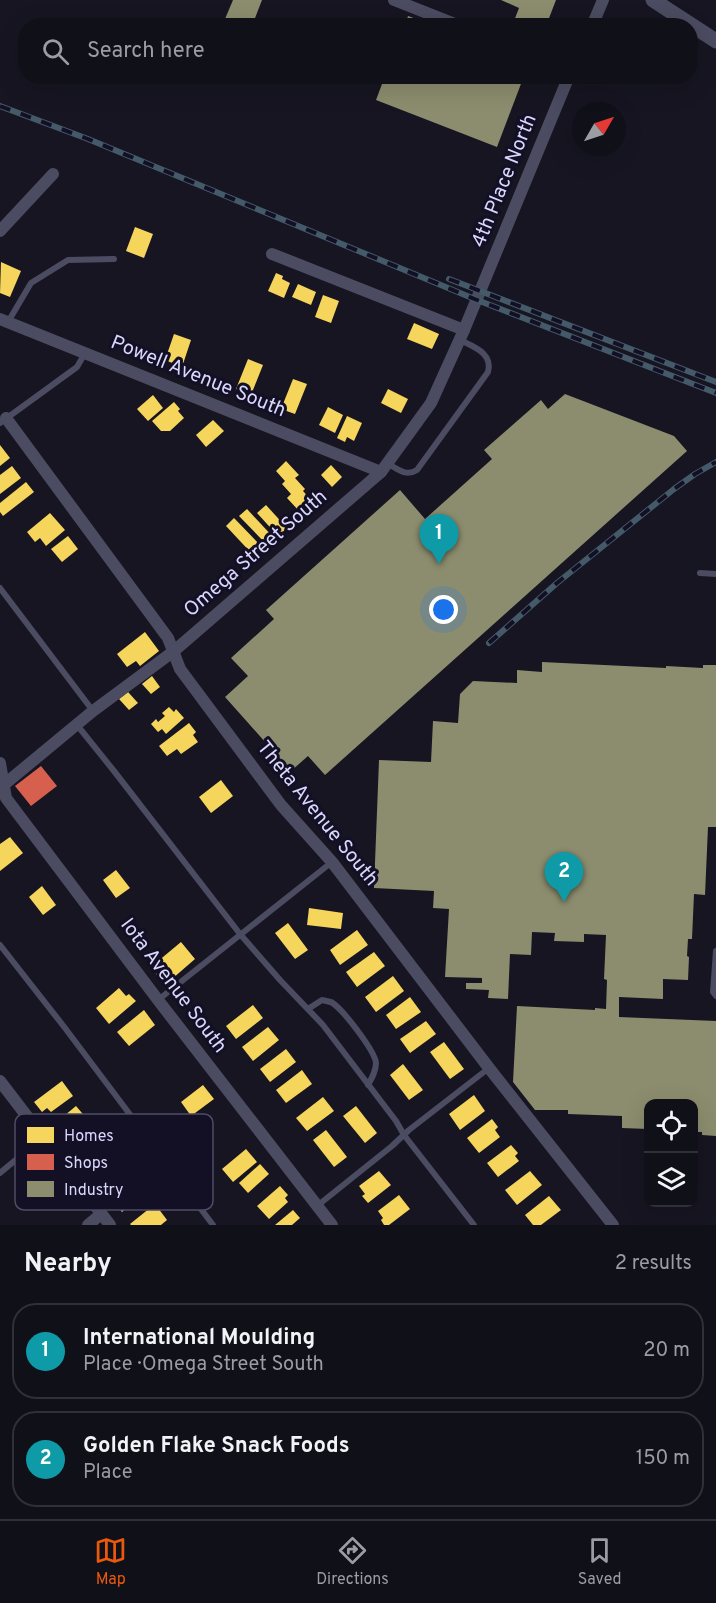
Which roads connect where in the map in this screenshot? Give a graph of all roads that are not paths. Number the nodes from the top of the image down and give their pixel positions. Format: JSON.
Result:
{"nodes":[{"id":1,"x":394,"y":0,"type":"edge"},
{"id":2,"x":603,"y":0,"type":"edge"},
{"id":3,"x":653,"y":0,"type":"edge"},
{"id":4,"x":415,"y":4,"type":"edge"},
{"id":5,"x":444,"y":18,"type":"edge"},
{"id":6,"x":595,"y":18,"type":"edge"},
{"id":7,"x":681,"y":18,"type":"edge"},
{"id":8,"x":698,"y":29,"type":"edge"},
{"id":9,"x":716,"y":41,"type":"edge"},
{"id":10,"x":566,"y":84,"type":"edge"},
{"id":11,"x":52,"y":174,"type":"dead end"},
{"id":12,"x":0,"y":231,"type":"edge"},
{"id":13,"x":272,"y":254,"type":"dead end"},
{"id":14,"x":114,"y":259,"type":"dead end"},
{"id":15,"x":477,"y":300,"type":"joint"},
{"id":16,"x":4,"y":321,"type":"edge"},
{"id":17,"x":462,"y":335,"type":"junction"},
{"id":18,"x":86,"y":353,"type":"junction"},
{"id":19,"x":3,"y":420,"type":"edge"},
{"id":20,"x":384,"y":468,"type":"junction"},
{"id":21,"x":700,"y":573,"type":"dead end"},
{"id":22,"x":716,"y":574,"type":"edge"},
{"id":23,"x":0,"y":588,"type":"edge"},
{"id":24,"x":174,"y":651,"type":"junction"},
{"id":25,"x":93,"y":711,"type":"junction"},
{"id":26,"x":77,"y":725,"type":"junction"},
{"id":27,"x":0,"y":763,"type":"edge"},
{"id":28,"x":2,"y":787,"type":"edge"},
{"id":29,"x":332,"y":862,"type":"junction"},
{"id":30,"x":240,"y":934,"type":"junction"},
{"id":31,"x":0,"y":945,"type":"edge"},
{"id":32,"x":716,"y":951,"type":"edge"},
{"id":33,"x":716,"y":996,"type":"edge"},
{"id":34,"x":158,"y":1000,"type":"junction"},
{"id":35,"x":308,"y":1009,"type":"junction"},
{"id":36,"x":489,"y":1068,"type":"junction"},
{"id":37,"x":0,"y":1081,"type":"edge"},
{"id":38,"x":368,"y":1085,"type":"junction"},
{"id":39,"x":25,"y":1114,"type":"edge"},
{"id":40,"x":130,"y":1114,"type":"edge"},
{"id":41,"x":404,"y":1135,"type":"junction"},
{"id":42,"x":15,"y":1161,"type":"edge"},
{"id":43,"x":0,"y":1173,"type":"edge"},
{"id":44,"x":317,"y":1206,"type":"junction"},
{"id":45,"x":98,"y":1210,"type":"edge"},
{"id":46,"x":202,"y":1210,"type":"edge"},
{"id":47,"x":101,"y":1214,"type":"junction"},
{"id":48,"x":88,"y":1225,"type":"edge"},
{"id":49,"x":110,"y":1225,"type":"edge"},
{"id":50,"x":213,"y":1225,"type":"edge"},
{"id":51,"x":332,"y":1225,"type":"edge"},
{"id":52,"x":474,"y":1225,"type":"edge"},
{"id":53,"x":613,"y":1225,"type":"edge"}],
"edges":[{"from":1,"to":4,"type":"street"},
{"from":2,"to":6,"type":"street"},
{"from":3,"to":7,"type":"street"},
{"from":4,"to":5,"type":"street"},
{"from":8,"to":9,"type":"street"},
{"from":10,"to":15,"type":"street","name":"4th Place North"},
{"from":11,"to":12,"type":"street"},
{"from":13,"to":17,"type":"street"},
{"from":14,"to":16,"type":"lane"},
{"from":15,"to":17,"type":"street","name":"Omega Street South"},
{"from":16,"to":18,"type":"street","name":"Powell Avenue South"},
{"from":17,"to":20,"type":"street","name":"Omega Street South"},
{"from":17,"to":20,"type":"lane"},
{"from":18,"to":19,"type":"lane"},
{"from":18,"to":20,"type":"street","name":"Powell Avenue South"},
{"from":19,"to":24,"type":"street","name":"Theta Avenue South"},
{"from":20,"to":24,"type":"street","name":"Omega Street South"},
{"from":21,"to":22,"type":"lane"},
{"from":23,"to":25,"type":"lane"},
{"from":24,"to":25,"type":"street","name":"Omega Street South"},
{"from":24,"to":29,"type":"street","name":"Theta Avenue South"},
{"from":25,"to":26,"type":"street","name":"Omega Street South"},
{"from":26,"to":28,"type":"street","name":"Omega Street South"},
{"from":26,"to":30,"type":"lane"},
{"from":27,"to":28,"type":"street","name":"Iota Avenue South"},
{"from":28,"to":34,"type":"street","name":"Iota Avenue South"},
{"from":29,"to":30,"type":"lane"},
{"from":29,"to":36,"type":"street","name":"Theta Avenue South"},
{"from":30,"to":34,"type":"lane"},
{"from":30,"to":35,"type":"lane"},
{"from":31,"to":40,"type":"lane"},
{"from":32,"to":33,"type":"lane"},
{"from":34,"to":44,"type":"street","name":"Iota Avenue South"},
{"from":35,"to":38,"type":"lane"},
{"from":35,"to":38,"type":"lane"},
{"from":36,"to":41,"type":"lane"},
{"from":36,"to":53,"type":"street","name":"Theta Avenue South"},
{"from":37,"to":39,"type":"street"},
{"from":38,"to":41,"type":"lane"},
{"from":41,"to":44,"type":"lane"},
{"from":41,"to":52,"type":"lane"},
{"from":42,"to":43,"type":"lane"},
{"from":44,"to":51,"type":"street","name":"Iota Avenue South"},
{"from":45,"to":47,"type":"street"},
{"from":46,"to":50,"type":"lane"},
{"from":47,"to":48,"type":"street"},
{"from":47,"to":49,"type":"street"}]}
